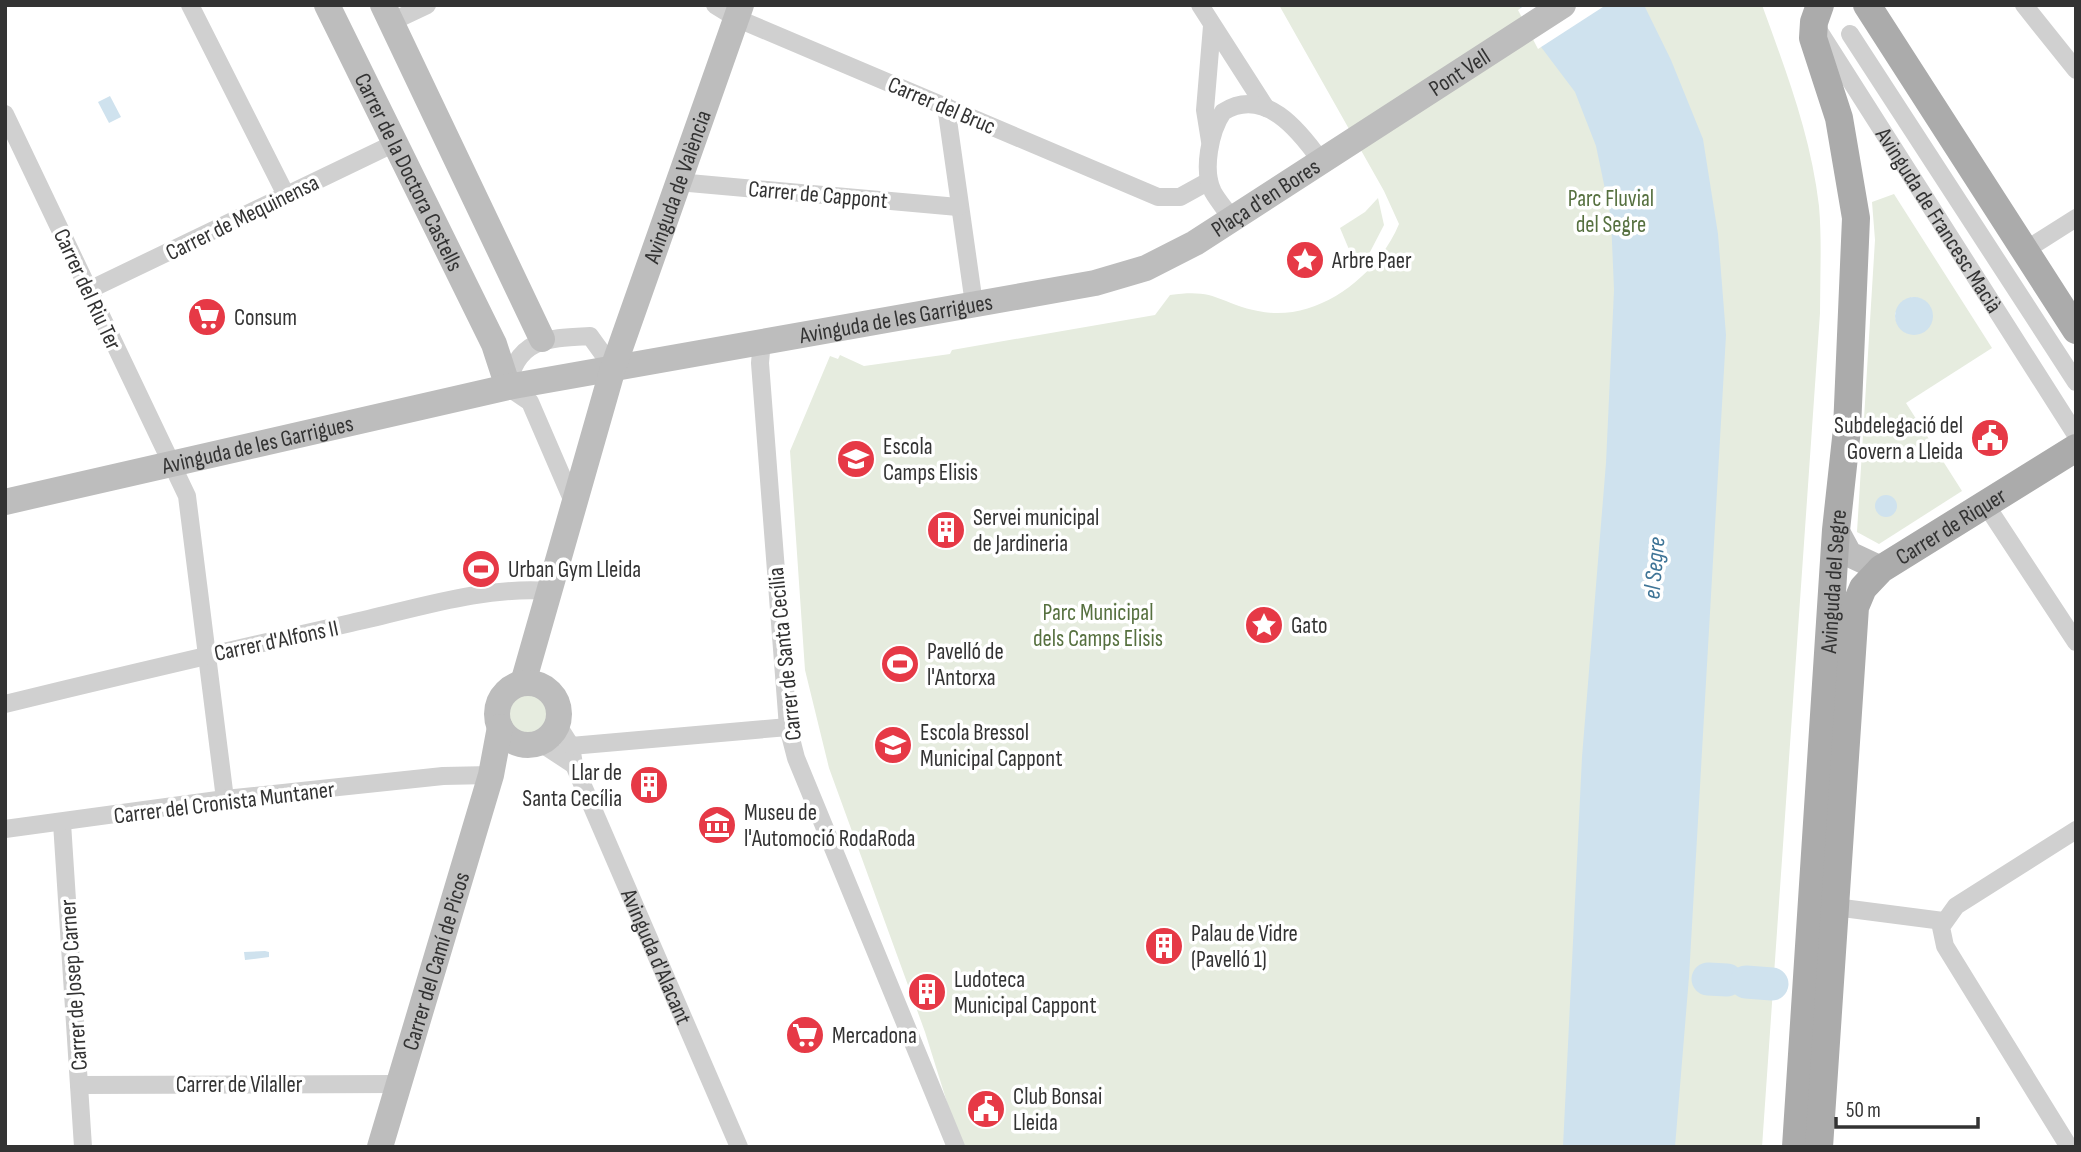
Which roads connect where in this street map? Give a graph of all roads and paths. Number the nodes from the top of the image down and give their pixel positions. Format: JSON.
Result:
{"nodes":[{"id":1,"x":190,"y":5,"type":"edge"},
{"id":2,"x":327,"y":5,"type":"edge"},
{"id":3,"x":427,"y":5,"type":"edge"},
{"id":4,"x":1200,"y":5,"type":"edge"},
{"id":5,"x":1563,"y":5,"type":"edge"},
{"id":6,"x":1867,"y":5,"type":"edge"},
{"id":7,"x":2024,"y":5,"type":"edge"},
{"id":8,"x":731,"y":10,"type":"edge"},
{"id":9,"x":1813,"y":11,"type":"edge"},
{"id":10,"x":387,"y":13,"type":"edge"},
{"id":11,"x":1212,"y":26,"type":"junction"},
{"id":12,"x":1850,"y":34,"type":"dead end"},
{"id":13,"x":2076,"y":70,"type":"edge"},
{"id":14,"x":946,"y":106,"type":"junction"},
{"id":15,"x":1266,"y":108,"type":"junction"},
{"id":16,"x":5,"y":114,"type":"edge"},
{"id":17,"x":1353,"y":139,"type":"joint"},
{"id":18,"x":395,"y":143,"type":"junction"},
{"id":19,"x":11,"y":144,"type":"edge"},
{"id":20,"x":1210,"y":144,"type":"junction"},
{"id":21,"x":1321,"y":161,"type":"junction"},
{"id":22,"x":1209,"y":181,"type":"junction"},
{"id":23,"x":678,"y":182,"type":"junction"},
{"id":24,"x":286,"y":195,"type":"junction"},
{"id":25,"x":958,"y":207,"type":"junction"},
{"id":26,"x":2076,"y":218,"type":"edge"},
{"id":27,"x":1232,"y":219,"type":"junction"},
{"id":28,"x":2024,"y":251,"type":"junction"},
{"id":29,"x":1174,"y":254,"type":"joint"},
{"id":30,"x":89,"y":290,"type":"junction"},
{"id":31,"x":974,"y":304,"type":"junction"},
{"id":32,"x":2076,"y":330,"type":"edge"},
{"id":33,"x":542,"y":339,"type":"junction"},
{"id":34,"x":762,"y":340,"type":"junction"},
{"id":35,"x":612,"y":368,"type":"junction"},
{"id":36,"x":2076,"y":382,"type":"edge"},
{"id":37,"x":508,"y":387,"type":"junction"},
{"id":38,"x":2076,"y":435,"type":"edge"},
{"id":39,"x":2076,"y":448,"type":"edge"},
{"id":40,"x":169,"y":464,"type":"junction"},
{"id":41,"x":5,"y":502,"type":"edge"},
{"id":42,"x":574,"y":504,"type":"junction"},
{"id":43,"x":1986,"y":505,"type":"junction"},
{"id":44,"x":1836,"y":530,"type":"junction"},
{"id":45,"x":1881,"y":569,"type":"junction"},
{"id":46,"x":549,"y":591,"type":"junction"},
{"id":47,"x":2076,"y":642,"type":"edge"},
{"id":48,"x":208,"y":655,"type":"junction"},
{"id":49,"x":523,"y":683,"type":"junction"},
{"id":50,"x":5,"y":704,"type":"edge"},
{"id":51,"x":500,"y":727,"type":"junction"},
{"id":52,"x":788,"y":727,"type":"junction"},
{"id":53,"x":547,"y":739,"type":"junction"},
{"id":54,"x":493,"y":765,"type":"junction"},
{"id":55,"x":574,"y":765,"type":"junction"},
{"id":56,"x":443,"y":776,"type":"junction"},
{"id":57,"x":225,"y":799,"type":"junction"},
{"id":58,"x":482,"y":802,"type":"junction"},
{"id":59,"x":62,"y":823,"type":"junction"},
{"id":60,"x":5,"y":830,"type":"edge"},
{"id":61,"x":2076,"y":830,"type":"edge"},
{"id":62,"x":1835,"y":907,"type":"junction"},
{"id":63,"x":1943,"y":921,"type":"junction"},
{"id":64,"x":398,"y":1083,"type":"junction"},
{"id":65,"x":79,"y":1085,"type":"junction"},
{"id":66,"x":83,"y":1147,"type":"edge"},
{"id":67,"x":380,"y":1147,"type":"edge"},
{"id":68,"x":739,"y":1147,"type":"edge"},
{"id":69,"x":956,"y":1147,"type":"edge"},
{"id":70,"x":1796,"y":1147,"type":"edge"},
{"id":71,"x":1819,"y":1147,"type":"edge"},
{"id":72,"x":2069,"y":1147,"type":"edge"}],
"edges":[{"from":1,"to":24,"type":"street"},
{"from":2,"to":18,"type":"street","name":"Carrer de la Doctora Castells"},
{"from":3,"to":10,"type":"street"},
{"from":4,"to":11,"type":"street"},
{"from":5,"to":17,"type":"street","name":"Pont Vell"},
{"from":6,"to":28,"type":"main road"},
{"from":7,"to":13,"type":"street"},
{"from":8,"to":14,"type":"street","name":"Carrer del Bruc"},
{"from":8,"to":23,"type":"street","name":"Avinguda de València"},
{"from":9,"to":38,"type":"street","name":"Avinguda de Francesc Macià"},
{"from":9,"to":44,"type":"main road","name":"Avinguda del Segre"},
{"from":10,"to":33,"type":"street","name":"Carrer de la Doctora Castells"},
{"from":11,"to":15,"type":"street"},
{"from":11,"to":20,"type":"street"},
{"from":12,"to":36,"type":"street","name":"Avinguda de Francesc Macià"},
{"from":14,"to":22,"type":"street","name":"Carrer del Bruc"},
{"from":14,"to":25,"type":"street"},
{"from":15,"to":20,"type":"street"},
{"from":15,"to":21,"type":"street"},
{"from":16,"to":19,"type":"street","name":"Carrer del Riu Ter"},
{"from":17,"to":21,"type":"street","name":"Plaça d'en Bores"},
{"from":18,"to":24,"type":"street","name":"Carrer de Mequinensa"},
{"from":18,"to":37,"type":"street","name":"Carrer de la Doctora Castells"},
{"from":19,"to":30,"type":"street","name":"Carrer del Riu Ter"},
{"from":20,"to":22,"type":"street"},
{"from":21,"to":27,"type":"street","name":"Plaça d'en Bores"},
{"from":22,"to":27,"type":"street"},
{"from":23,"to":25,"type":"street","name":"Carrer de Cappont"},
{"from":23,"to":35,"type":"street","name":"Avinguda de València"},
{"from":24,"to":30,"type":"street","name":"Carrer de Mequinensa"},
{"from":25,"to":31,"type":"street"},
{"from":26,"to":28,"type":"street"},
{"from":27,"to":29,"type":"street","name":"Plaça d'en Bores"},
{"from":28,"to":32,"type":"main road"},
{"from":29,"to":31,"type":"street","name":"Avinguda de les Garrigues"},
{"from":30,"to":40,"type":"street","name":"Carrer del Riu Ter"},
{"from":31,"to":34,"type":"street","name":"Avinguda de les Garrigues"},
{"from":33,"to":35,"type":"street"},
{"from":33,"to":37,"type":"street"},
{"from":34,"to":35,"type":"street","name":"Avinguda de les Garrigues"},
{"from":34,"to":52,"type":"street","name":"Carrer de Santa Cecília"},
{"from":35,"to":37,"type":"street","name":"Avinguda de les Garrigues"},
{"from":35,"to":42,"type":"street"},
{"from":37,"to":40,"type":"street","name":"Avinguda de les Garrigues"},
{"from":37,"to":42,"type":"street"},
{"from":39,"to":43,"type":"main road","name":"Carrer de Riquer"},
{"from":40,"to":41,"type":"street","name":"Avinguda de les Garrigues"},
{"from":40,"to":48,"type":"street","name":"Carrer del Riu Ter"},
{"from":42,"to":46,"type":"street"},
{"from":43,"to":45,"type":"main road","name":"Carrer de Riquer"},
{"from":43,"to":47,"type":"street"},
{"from":44,"to":45,"type":"street","name":"Carrer de Riquer"},
{"from":44,"to":70,"type":"main road","name":"Avinguda del Segre"},
{"from":45,"to":62,"type":"main road","name":"Avinguda del Segre"},
{"from":46,"to":48,"type":"street","name":"Carrer d'Alfons II"},
{"from":46,"to":49,"type":"street"},
{"from":48,"to":50,"type":"street","name":"Carrer d'Alfons II"},
{"from":48,"to":57,"type":"street","name":"Carrer del Riu Ter"},
{"from":49,"to":51,"type":"street"},
{"from":49,"to":53,"type":"street"},
{"from":51,"to":53,"type":"street"},
{"from":51,"to":54,"type":"street","name":"Carrer del Camí de Picos"},
{"from":52,"to":53,"type":"street"},
{"from":52,"to":69,"type":"street","name":"Carrer de Santa Cecília"},
{"from":53,"to":54,"type":"street","name":"Carrer del Camí de Picos"},
{"from":53,"to":55,"type":"street"},
{"from":53,"to":55,"type":"street","name":"Avinguda d'Alacant"},
{"from":54,"to":56,"type":"street","name":"Carrer del Cronista Muntaner"},
{"from":54,"to":58,"type":"street","name":"Carrer del Camí de Picos"},
{"from":55,"to":68,"type":"street","name":"Avinguda d'Alacant"},
{"from":56,"to":57,"type":"street","name":"Carrer del Cronista Muntaner"},
{"from":56,"to":58,"type":"street"},
{"from":57,"to":59,"type":"street","name":"Carrer del Cronista Muntaner"},
{"from":58,"to":64,"type":"street","name":"Carrer del Camí de Picos"},
{"from":59,"to":60,"type":"street","name":"Carrer del Cronista Muntaner"},
{"from":59,"to":65,"type":"street","name":"Carrer de Josep Carner"},
{"from":61,"to":63,"type":"street"},
{"from":62,"to":63,"type":"street"},
{"from":62,"to":71,"type":"main road","name":"Avinguda del Segre"},
{"from":63,"to":72,"type":"street"},
{"from":64,"to":65,"type":"street","name":"Carrer de Vilaller"},
{"from":64,"to":67,"type":"street","name":"Carrer del Camí de Picos"},
{"from":65,"to":66,"type":"street","name":"Carrer de Josep Carner"}]}
